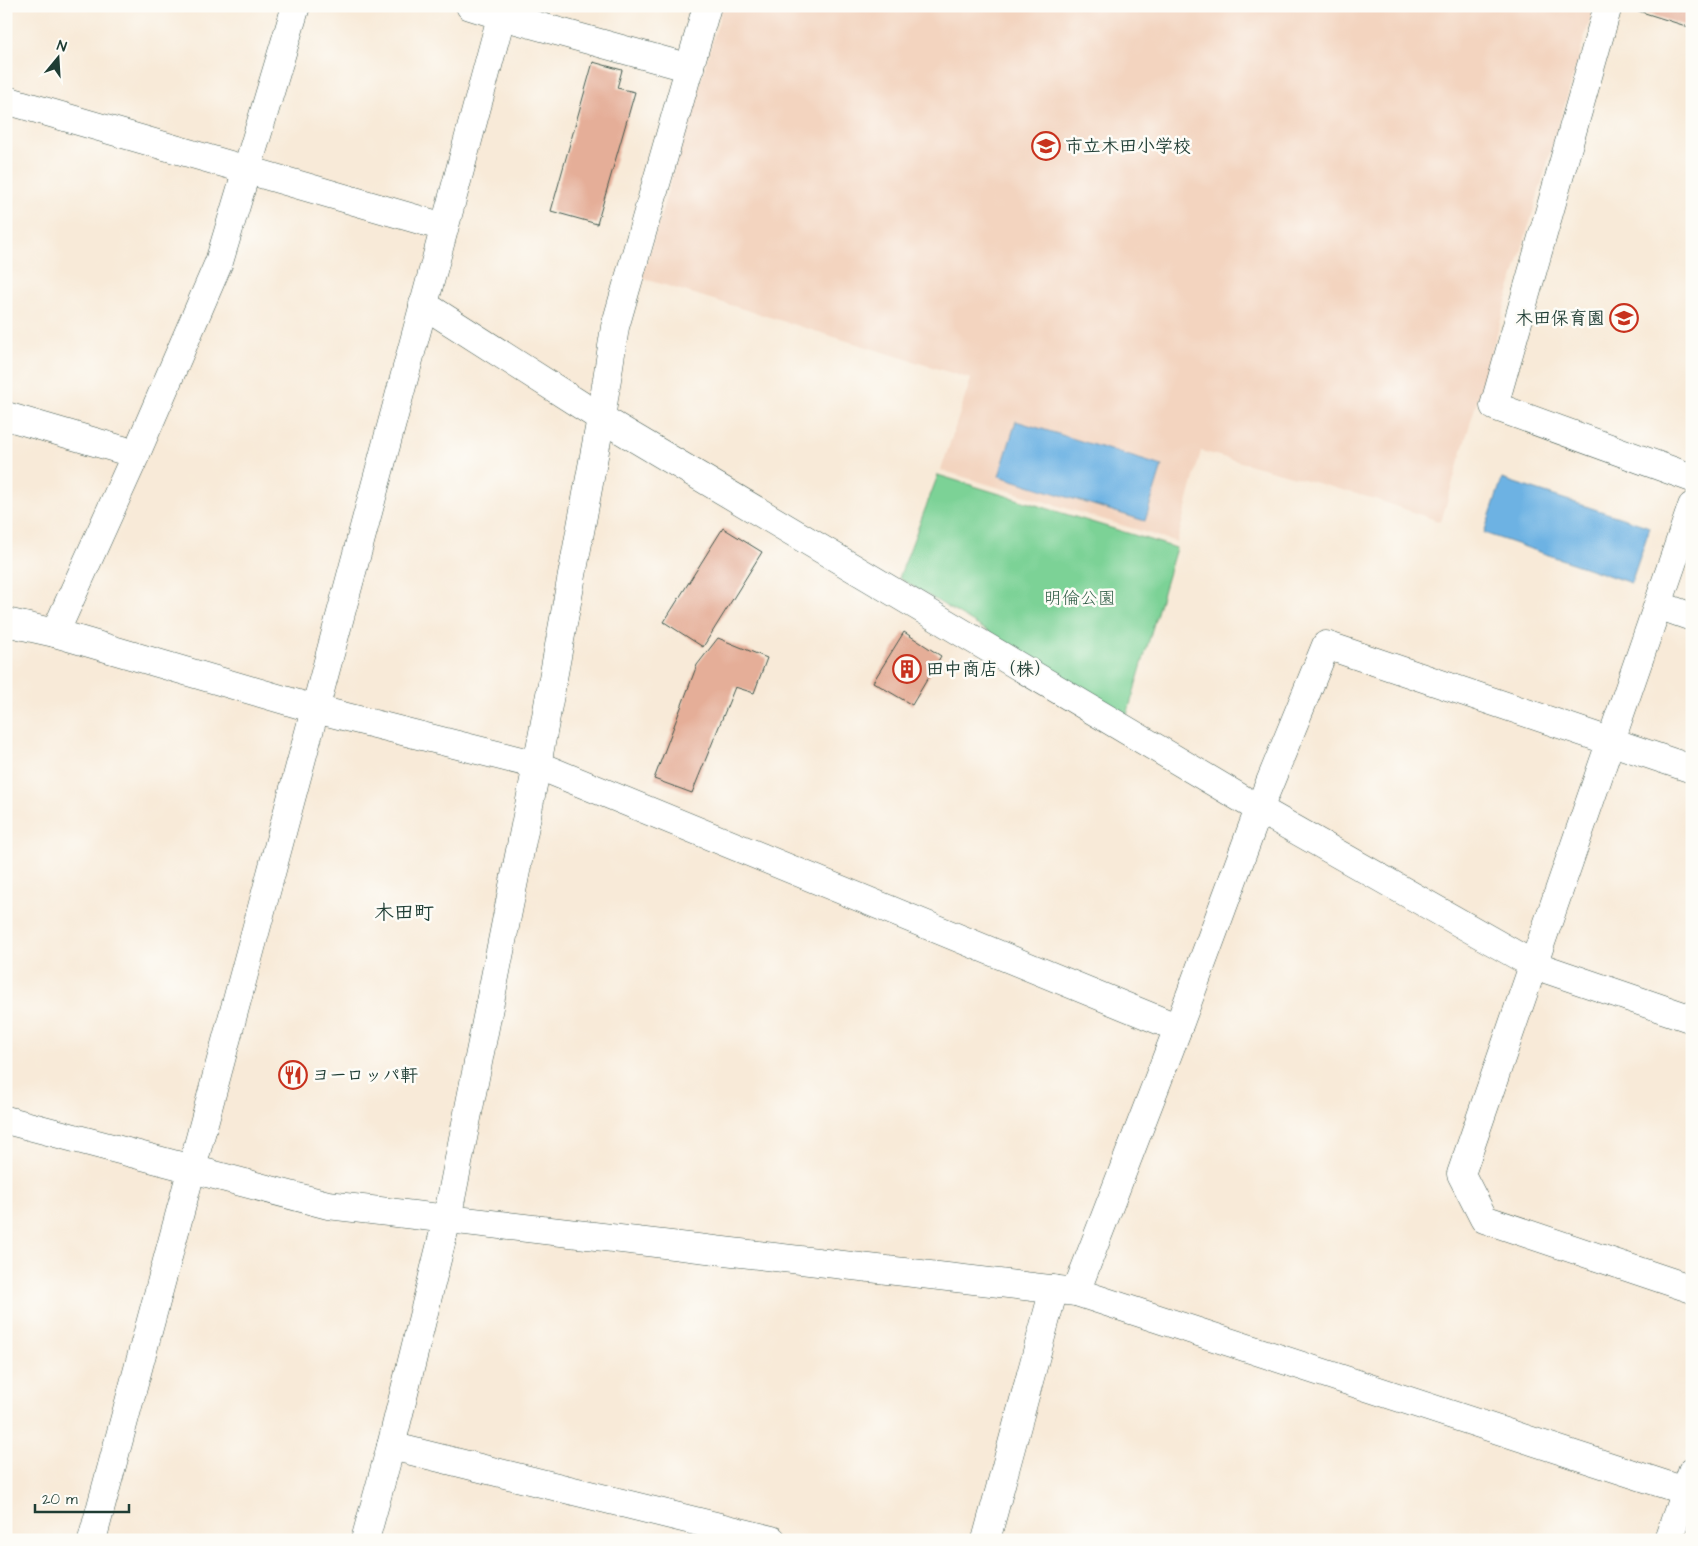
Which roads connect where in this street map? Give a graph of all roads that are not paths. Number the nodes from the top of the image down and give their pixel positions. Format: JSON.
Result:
{"nodes":[{"id":1,"x":296,"y":6,"type":"edge"},
{"id":2,"x":470,"y":6,"type":"edge"},
{"id":3,"x":707,"y":6,"type":"edge"},
{"id":4,"x":1608,"y":6,"type":"edge"},
{"id":5,"x":503,"y":11,"type":"edge"},
{"id":6,"x":690,"y":68,"type":"junction"},
{"id":7,"x":6,"y":100,"type":"edge"},
{"id":8,"x":247,"y":169,"type":"junction"},
{"id":9,"x":444,"y":227,"type":"junction"},
{"id":10,"x":423,"y":304,"type":"junction"},
{"id":11,"x":6,"y":416,"type":"edge"},
{"id":12,"x":601,"y":418,"type":"junction"},
{"id":13,"x":136,"y":454,"type":"junction"},
{"id":14,"x":1692,"y":478,"type":"edge"},
{"id":15,"x":1692,"y":506,"type":"edge"},
{"id":16,"x":1658,"y":605,"type":"junction"},
{"id":17,"x":1692,"y":617,"type":"edge"},
{"id":18,"x":6,"y":622,"type":"edge"},
{"id":19,"x":55,"y":633,"type":"junction"},
{"id":20,"x":315,"y":709,"type":"junction"},
{"id":21,"x":1611,"y":741,"type":"junction"},
{"id":22,"x":537,"y":766,"type":"junction"},
{"id":23,"x":1692,"y":769,"type":"edge"},
{"id":24,"x":1259,"y":809,"type":"junction"},
{"id":25,"x":1534,"y":965,"type":"junction"},
{"id":26,"x":1692,"y":1019,"type":"edge"},
{"id":27,"x":1178,"y":1028,"type":"junction"},
{"id":28,"x":6,"y":1120,"type":"edge"},
{"id":29,"x":192,"y":1168,"type":"junction"},
{"id":30,"x":447,"y":1218,"type":"junction"},
{"id":31,"x":1692,"y":1289,"type":"edge"},
{"id":32,"x":1065,"y":1291,"type":"junction"},
{"id":33,"x":391,"y":1446,"type":"junction"},
{"id":34,"x":1688,"y":1481,"type":"edge"},
{"id":35,"x":92,"y":1540,"type":"edge"},
{"id":36,"x":365,"y":1540,"type":"edge"},
{"id":37,"x":772,"y":1540,"type":"edge"},
{"id":38,"x":986,"y":1540,"type":"edge"},
{"id":39,"x":1668,"y":1540,"type":"edge"}],
"edges":[{"from":1,"to":8,"type":"street"},
{"from":2,"to":5,"type":"street"},
{"from":3,"to":6,"type":"street"},
{"from":4,"to":14,"type":"street"},
{"from":5,"to":6,"type":"street"},
{"from":5,"to":9,"type":"street"},
{"from":6,"to":12,"type":"street"},
{"from":7,"to":8,"type":"street"},
{"from":8,"to":9,"type":"street"},
{"from":8,"to":13,"type":"street"},
{"from":9,"to":10,"type":"street"},
{"from":10,"to":12,"type":"street"},
{"from":10,"to":20,"type":"street"},
{"from":11,"to":13,"type":"street"},
{"from":12,"to":22,"type":"street"},
{"from":12,"to":24,"type":"street"},
{"from":13,"to":19,"type":"street"},
{"from":15,"to":16,"type":"street"},
{"from":16,"to":17,"type":"street"},
{"from":16,"to":21,"type":"street"},
{"from":18,"to":19,"type":"street"},
{"from":19,"to":20,"type":"street"},
{"from":20,"to":22,"type":"street"},
{"from":20,"to":29,"type":"street"},
{"from":21,"to":23,"type":"street"},
{"from":21,"to":24,"type":"street"},
{"from":21,"to":25,"type":"street"},
{"from":22,"to":27,"type":"street"},
{"from":22,"to":30,"type":"street"},
{"from":24,"to":25,"type":"street"},
{"from":24,"to":27,"type":"street"},
{"from":25,"to":26,"type":"street"},
{"from":25,"to":31,"type":"street"},
{"from":27,"to":32,"type":"street"},
{"from":28,"to":29,"type":"street"},
{"from":29,"to":30,"type":"street"},
{"from":29,"to":35,"type":"street"},
{"from":30,"to":32,"type":"street"},
{"from":30,"to":33,"type":"street"},
{"from":32,"to":34,"type":"street"},
{"from":32,"to":38,"type":"street"},
{"from":33,"to":36,"type":"street"},
{"from":33,"to":37,"type":"street"},
{"from":34,"to":39,"type":"street"}]}
